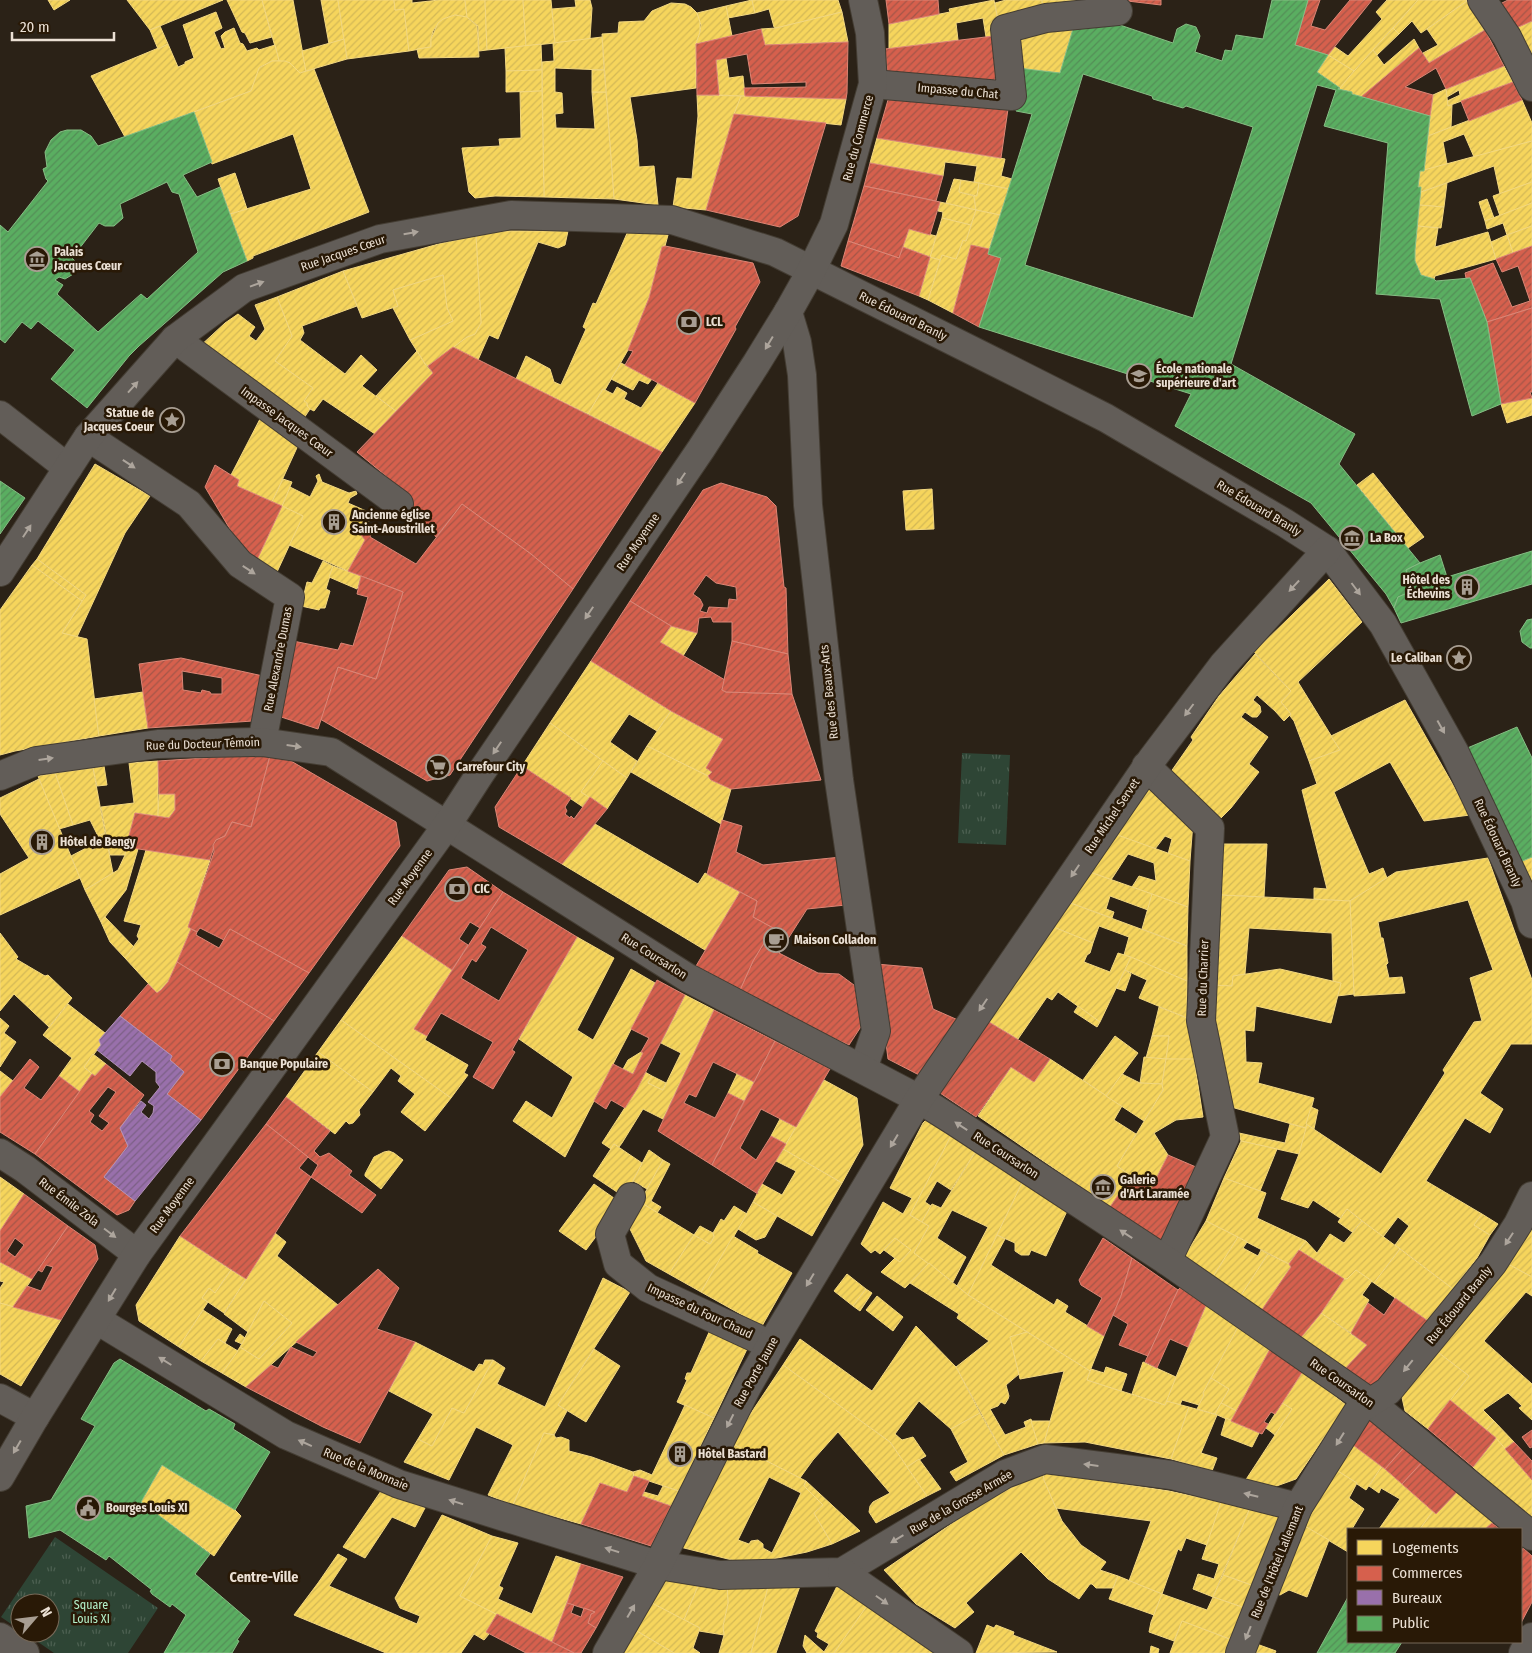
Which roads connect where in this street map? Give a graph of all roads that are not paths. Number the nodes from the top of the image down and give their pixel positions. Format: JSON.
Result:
{"nodes":[{"id":1,"x":863,"y":0,"type":"edge"},
{"id":2,"x":1482,"y":0,"type":"edge"},
{"id":3,"x":1118,"y":11,"type":"dead end"},
{"id":4,"x":873,"y":84,"type":"junction"},
{"id":5,"x":1532,"y":87,"type":"edge"},
{"id":6,"x":811,"y":270,"type":"junction"},
{"id":7,"x":788,"y":312,"type":"junction"},
{"id":8,"x":175,"y":339,"type":"junction"},
{"id":9,"x":0,"y":415,"type":"edge"},
{"id":10,"x":88,"y":437,"type":"junction"},
{"id":11,"x":68,"y":468,"type":"junction"},
{"id":12,"x":399,"y":504,"type":"dead end"},
{"id":13,"x":1327,"y":550,"type":"junction"},
{"id":14,"x":0,"y":572,"type":"edge"},
{"id":15,"x":262,"y":742,"type":"junction"},
{"id":16,"x":1146,"y":766,"type":"junction"},
{"id":17,"x":0,"y":776,"type":"edge"},
{"id":18,"x":447,"y":825,"type":"junction"},
{"id":19,"x":1532,"y":924,"type":"edge"},
{"id":20,"x":863,"y":1069,"type":"junction"},
{"id":21,"x":919,"y":1099,"type":"junction"},
{"id":22,"x":0,"y":1153,"type":"edge"},
{"id":23,"x":1532,"y":1196,"type":"edge"},
{"id":24,"x":631,"y":1198,"type":"dead end"},
{"id":25,"x":137,"y":1254,"type":"junction"},
{"id":26,"x":1167,"y":1260,"type":"junction"},
{"id":27,"x":97,"y":1320,"type":"junction"},
{"id":28,"x":771,"y":1345,"type":"junction"},
{"id":29,"x":0,"y":1398,"type":"edge"},
{"id":30,"x":1371,"y":1403,"type":"junction"},
{"id":31,"x":35,"y":1417,"type":"junction"},
{"id":32,"x":0,"y":1477,"type":"edge"},
{"id":33,"x":1298,"y":1507,"type":"junction"},
{"id":34,"x":1532,"y":1536,"type":"edge"},
{"id":35,"x":658,"y":1565,"type":"junction"},
{"id":36,"x":842,"y":1572,"type":"junction"},
{"id":37,"x":1532,"y":1636,"type":"edge"},
{"id":38,"x":0,"y":1637,"type":"edge"},
{"id":39,"x":26,"y":1653,"type":"edge"},
{"id":40,"x":607,"y":1653,"type":"edge"},
{"id":41,"x":959,"y":1653,"type":"edge"},
{"id":42,"x":1240,"y":1653,"type":"edge"},
{"id":43,"x":1523,"y":1653,"type":"edge"}],
"edges":[{"from":1,"to":4,"type":"street","name":"Rue du Commerce"},
{"from":2,"to":5,"type":"street"},
{"from":3,"to":4,"type":"street","name":"Impasse du Chat"},
{"from":4,"to":6,"type":"street","name":"Rue du Commerce"},
{"from":6,"to":7,"type":"street","name":"Rue Moyenne"},
{"from":8,"to":6,"type":"street","name":"Rue Jacques Cœur","one_way":true},
{"from":6,"to":13,"type":"street","name":"Rue Édouard Branly"},
{"from":7,"to":18,"type":"street","name":"Rue Moyenne","one_way":true},
{"from":7,"to":20,"type":"street","name":"Rue des Beaux-Arts"},
{"from":10,"to":8,"type":"street","name":"Rue Jacques Cœur","one_way":true},
{"from":8,"to":12,"type":"street","name":"Impasse Jacques Cœur"},
{"from":9,"to":11,"type":"street"},
{"from":10,"to":11,"type":"street","name":"Rue Jacques Cœur"},
{"from":10,"to":15,"type":"street","name":"Rue Alexandre Dumas","one_way":true},
{"from":14,"to":11,"type":"street","name":"Rue Jacques Cœur","one_way":true},
{"from":13,"to":16,"type":"street","name":"Rue Michel Servet","one_way":true},
{"from":13,"to":19,"type":"street","name":"Rue Édouard Branly","one_way":true},
{"from":17,"to":15,"type":"street","name":"Rue du Docteur Témoin","one_way":true},
{"from":15,"to":18,"type":"street","name":"Rue du Docteur Témoin","one_way":true},
{"from":16,"to":21,"type":"street","name":"Rue Michel Servet","one_way":true},
{"from":16,"to":26,"type":"street","name":"Rue du Charrier"},
{"from":18,"to":20,"type":"street","name":"Rue Coursarlon"},
{"from":18,"to":25,"type":"street","name":"Rue Moyenne"},
{"from":20,"to":21,"type":"street","name":"Rue Coursarlon"},
{"from":26,"to":21,"type":"street","name":"Rue Coursarlon","one_way":true},
{"from":21,"to":28,"type":"street","name":"Rue Porte Jaune","one_way":true},
{"from":22,"to":25,"type":"street","name":"Rue Émile Zola","one_way":true},
{"from":23,"to":30,"type":"street","name":"Rue Édouard Branly","one_way":true},
{"from":24,"to":28,"type":"street","name":"Impasse du Four Chaud"},
{"from":25,"to":27,"type":"street","name":"Rue Moyenne","one_way":true},
{"from":26,"to":30,"type":"street","name":"Rue Coursarlon"},
{"from":27,"to":31,"type":"street","name":"Rue Moyenne"},
{"from":35,"to":27,"type":"street","name":"Rue de la Monnaie","one_way":true},
{"from":28,"to":35,"type":"street","name":"Rue Porte Jaune","one_way":true},
{"from":29,"to":31,"type":"street"},
{"from":30,"to":33,"type":"street","name":"Rue de l'Hôtel Lallemant","one_way":true},
{"from":30,"to":34,"type":"street","name":"Rue Coursarlon"},
{"from":31,"to":32,"type":"street","name":"Rue Moyenne","one_way":true},
{"from":33,"to":36,"type":"street","name":"Rue de la Grosse Armée","one_way":true},
{"from":33,"to":42,"type":"street","name":"Rue de l'Hôtel Lallemant","one_way":true},
{"from":35,"to":36,"type":"street"},
{"from":40,"to":35,"type":"street","name":"Rue Porte Jaune","one_way":true},
{"from":36,"to":41,"type":"street","one_way":true},
{"from":37,"to":43,"type":"street"},
{"from":38,"to":39,"type":"street"}]}
